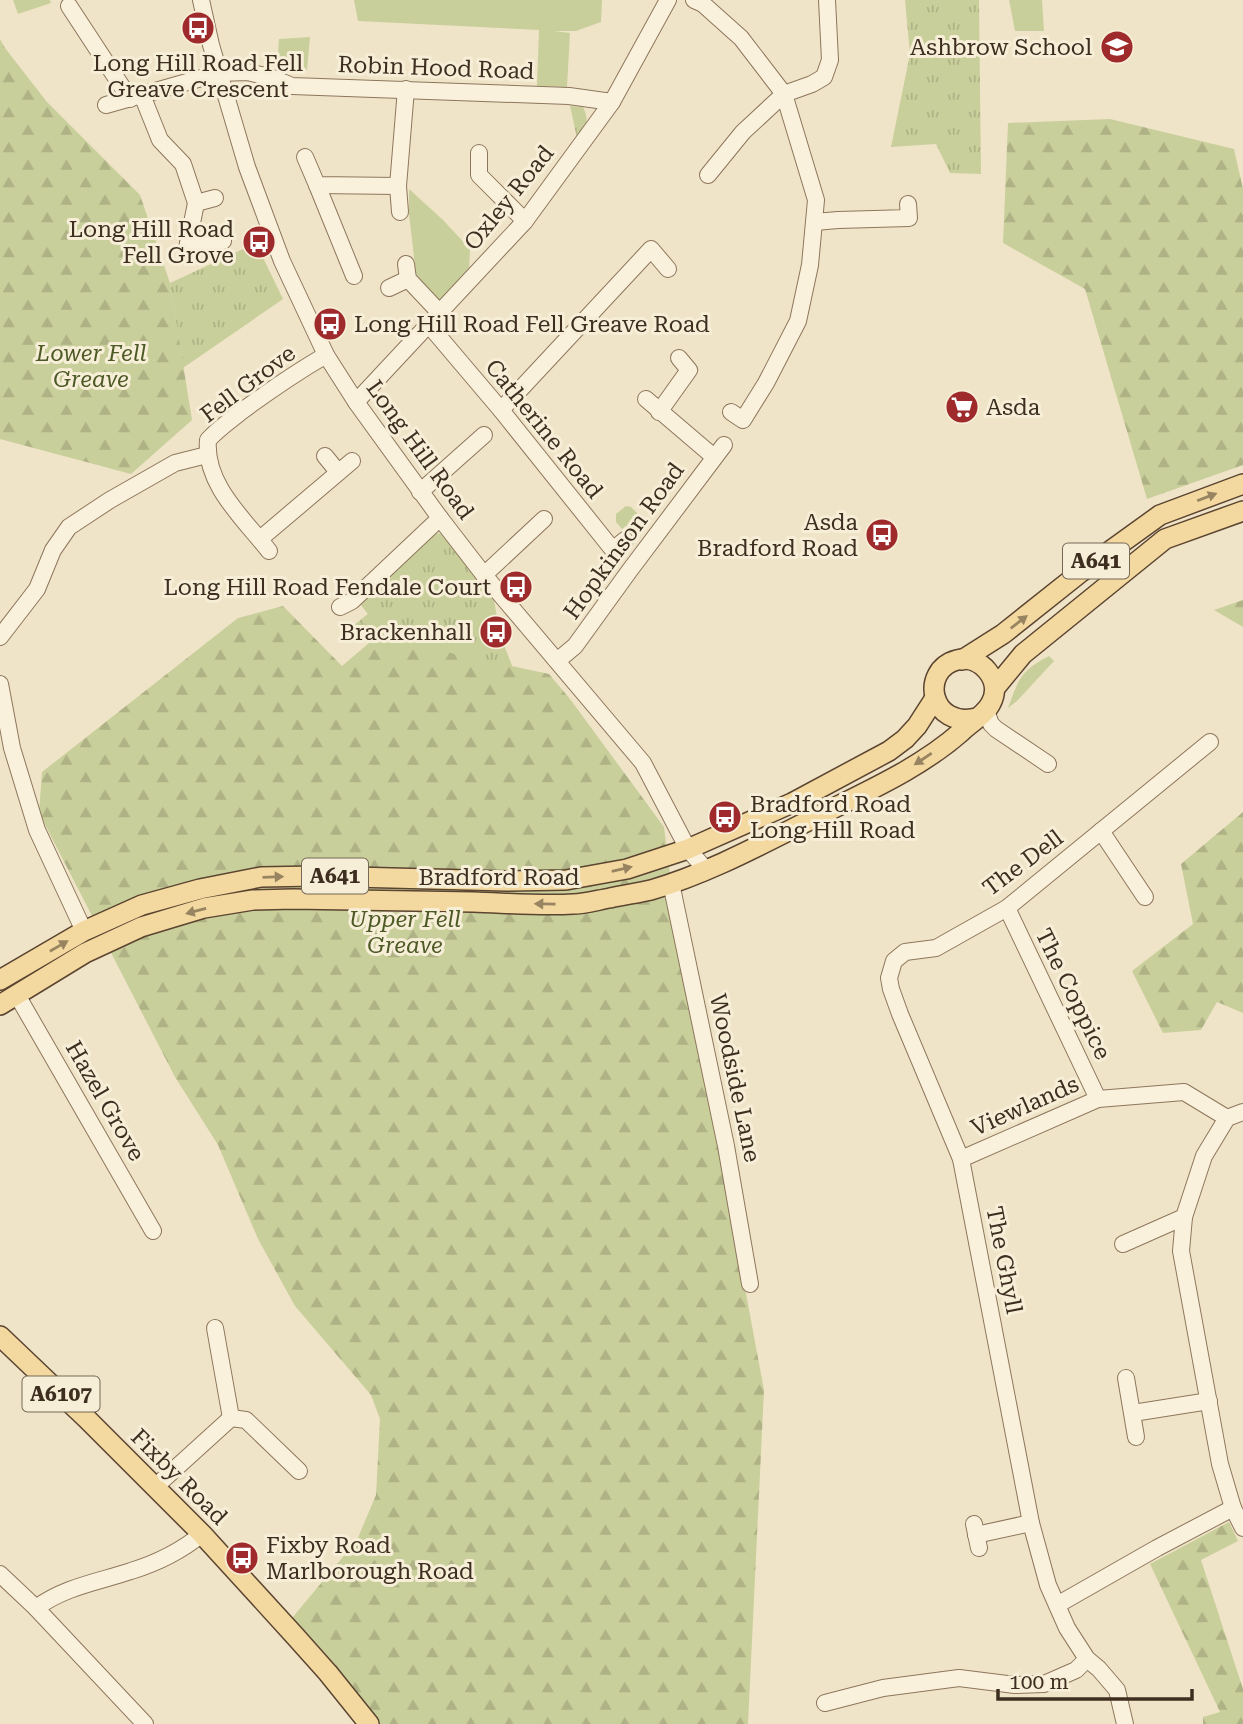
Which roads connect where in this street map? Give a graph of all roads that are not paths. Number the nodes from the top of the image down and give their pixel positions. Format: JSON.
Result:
{"nodes":[{"id":1,"x":201,"y":0,"type":"edge"},
{"id":2,"x":668,"y":0,"type":"edge"},
{"id":3,"x":694,"y":0,"type":"edge"},
{"id":4,"x":827,"y":0,"type":"edge"},
{"id":5,"x":69,"y":6,"type":"dead end"},
{"id":6,"x":219,"y":73,"type":"junction"},
{"id":7,"x":406,"y":89,"type":"junction"},
{"id":8,"x":784,"y":94,"type":"junction"},
{"id":9,"x":136,"y":97,"type":"junction"},
{"id":10,"x":612,"y":102,"type":"junction"},
{"id":11,"x":106,"y":105,"type":"dead end"},
{"id":12,"x":479,"y":153,"type":"dead end"},
{"id":13,"x":305,"y":157,"type":"dead end"},
{"id":14,"x":711,"y":163,"type":"dead end"},
{"id":15,"x":317,"y":185,"type":"junction"},
{"id":16,"x":398,"y":186,"type":"junction"},
{"id":17,"x":215,"y":198,"type":"dead end"},
{"id":18,"x":196,"y":203,"type":"junction"},
{"id":19,"x":400,"y":212,"type":"dead end"},
{"id":20,"x":909,"y":218,"type":"dead end"},
{"id":21,"x":525,"y":221,"type":"junction"},
{"id":22,"x":815,"y":222,"type":"junction"},
{"id":23,"x":223,"y":241,"type":"dead end"},
{"id":24,"x":668,"y":269,"type":"dead end"},
{"id":25,"x":354,"y":276,"type":"dead end"},
{"id":26,"x":389,"y":288,"type":"dead end"},
{"id":27,"x":435,"y":319,"type":"junction"},
{"id":28,"x":326,"y":355,"type":"junction"},
{"id":29,"x":679,"y":358,"type":"dead end"},
{"id":30,"x":646,"y":399,"type":"dead end"},
{"id":31,"x":356,"y":402,"type":"junction"},
{"id":32,"x":501,"y":411,"type":"junction"},
{"id":33,"x":660,"y":412,"type":"junction"},
{"id":34,"x":731,"y":412,"type":"dead end"},
{"id":35,"x":485,"y":435,"type":"dead end"},
{"id":36,"x":207,"y":455,"type":"junction"},
{"id":37,"x":325,"y":456,"type":"dead end"},
{"id":38,"x":352,"y":461,"type":"dead end"},
{"id":39,"x":338,"y":472,"type":"junction"},
{"id":40,"x":1243,"y":484,"type":"edge"},
{"id":41,"x":420,"y":492,"type":"junction"},
{"id":42,"x":1243,"y":511,"type":"edge"},
{"id":43,"x":440,"y":518,"type":"junction"},
{"id":44,"x":539,"y":530,"type":"dead end"},
{"id":45,"x":625,"y":540,"type":"dead end"},
{"id":46,"x":484,"y":575,"type":"junction"},
{"id":47,"x":363,"y":614,"type":"dead end"},
{"id":48,"x":0,"y":637,"type":"edge"},
{"id":49,"x":962,"y":660,"type":"junction"},
{"id":50,"x":557,"y":661,"type":"junction"},
{"id":51,"x":0,"y":684,"type":"edge"},
{"id":52,"x":995,"y":688,"type":"junction"},
{"id":53,"x":935,"y":698,"type":"junction"},
{"id":54,"x":981,"y":714,"type":"junction"},
{"id":55,"x":1210,"y":742,"type":"dead end"},
{"id":56,"x":1048,"y":764,"type":"dead end"},
{"id":57,"x":1101,"y":831,"type":"junction"},
{"id":58,"x":688,"y":849,"type":"junction"},
{"id":59,"x":706,"y":870,"type":"junction"},
{"id":60,"x":671,"y":883,"type":"junction"},
{"id":61,"x":1145,"y":897,"type":"dead end"},
{"id":62,"x":1007,"y":908,"type":"junction"},
{"id":63,"x":84,"y":931,"type":"junction"},
{"id":64,"x":0,"y":980,"type":"edge"},
{"id":65,"x":8,"y":1000,"type":"edge"},
{"id":66,"x":900,"y":1014,"type":"joint"},
{"id":67,"x":1098,"y":1099,"type":"junction"},
{"id":68,"x":1243,"y":1112,"type":"edge"},
{"id":69,"x":1227,"y":1118,"type":"junction"},
{"id":70,"x":961,"y":1159,"type":"junction"},
{"id":71,"x":1184,"y":1217,"type":"junction"},
{"id":72,"x":153,"y":1231,"type":"dead end"},
{"id":73,"x":1123,"y":1244,"type":"dead end"},
{"id":74,"x":750,"y":1284,"type":"dead end"},
{"id":75,"x":215,"y":1328,"type":"dead end"},
{"id":76,"x":0,"y":1336,"type":"edge"},
{"id":77,"x":1126,"y":1378,"type":"dead end"},
{"id":78,"x":1209,"y":1401,"type":"junction"},
{"id":79,"x":1133,"y":1413,"type":"junction"},
{"id":80,"x":231,"y":1418,"type":"junction"},
{"id":81,"x":1136,"y":1437,"type":"dead end"},
{"id":82,"x":299,"y":1471,"type":"dead end"},
{"id":83,"x":155,"y":1487,"type":"junction"},
{"id":84,"x":1234,"y":1508,"type":"junction"},
{"id":85,"x":1031,"y":1523,"type":"junction"},
{"id":86,"x":1243,"y":1528,"type":"edge"},
{"id":87,"x":202,"y":1534,"type":"junction"},
{"id":88,"x":976,"y":1535,"type":"dead end"},
{"id":89,"x":0,"y":1574,"type":"edge"},
{"id":90,"x":1057,"y":1605,"type":"junction"},
{"id":91,"x":36,"y":1608,"type":"junction"},
{"id":92,"x":1087,"y":1659,"type":"junction"},
{"id":93,"x":825,"y":1703,"type":"dead end"},
{"id":94,"x":145,"y":1724,"type":"edge"},
{"id":95,"x":369,"y":1724,"type":"edge"},
{"id":96,"x":1125,"y":1724,"type":"edge"}],
"edges":[{"from":1,"to":6,"type":"street","name":"Long Hill Road"},
{"from":2,"to":10,"type":"street","name":"Oxley Road"},
{"from":3,"to":8,"type":"street"},
{"from":4,"to":8,"type":"street"},
{"from":5,"to":9,"type":"street"},
{"from":6,"to":7,"type":"street","name":"Robin Hood Road"},
{"from":6,"to":9,"type":"street","name":"Robin Hood Road"},
{"from":6,"to":28,"type":"street","name":"Long Hill Road"},
{"from":7,"to":10,"type":"street","name":"Robin Hood Road"},
{"from":7,"to":16,"type":"street"},
{"from":8,"to":14,"type":"street"},
{"from":8,"to":22,"type":"street"},
{"from":9,"to":11,"type":"street","name":"Robin Hood Road"},
{"from":9,"to":18,"type":"street"},
{"from":10,"to":21,"type":"street","name":"Oxley Road"},
{"from":12,"to":21,"type":"street"},
{"from":13,"to":15,"type":"street"},
{"from":15,"to":16,"type":"street"},
{"from":15,"to":25,"type":"street"},
{"from":16,"to":19,"type":"street"},
{"from":17,"to":18,"type":"street"},
{"from":18,"to":23,"type":"street"},
{"from":20,"to":22,"type":"street"},
{"from":21,"to":27,"type":"street","name":"Oxley Road"},
{"from":22,"to":34,"type":"street"},
{"from":24,"to":32,"type":"street"},
{"from":26,"to":27,"type":"street","name":"Catherine Road"},
{"from":27,"to":31,"type":"street","name":"Oxley Road"},
{"from":27,"to":32,"type":"street","name":"Catherine Road"},
{"from":28,"to":31,"type":"street","name":"Long Hill Road"},
{"from":28,"to":36,"type":"street","name":"Fell Grove"},
{"from":29,"to":33,"type":"street"},
{"from":30,"to":33,"type":"street"},
{"from":31,"to":41,"type":"street","name":"Long Hill Road"},
{"from":32,"to":45,"type":"street","name":"Catherine Road"},
{"from":33,"to":50,"type":"street","name":"Hopkinson Road"},
{"from":35,"to":41,"type":"street"},
{"from":36,"to":39,"type":"street","name":"Fell Grove"},
{"from":36,"to":48,"type":"street","name":"Fell Grove"},
{"from":37,"to":39,"type":"street"},
{"from":38,"to":39,"type":"street","name":"Fell Grove"},
{"from":49,"to":40,"type":"main road","name":"Bradford Road","number":"A641","one_way":true},
{"from":41,"to":43,"type":"street","name":"Long Hill Road"},
{"from":42,"to":52,"type":"main road","name":"Bradford Road","number":"A641"},
{"from":43,"to":46,"type":"street","name":"Long Hill Road"},
{"from":43,"to":47,"type":"street"},
{"from":44,"to":46,"type":"street"},
{"from":46,"to":50,"type":"street","name":"Long Hill Road"},
{"from":49,"to":52,"type":"main road"},
{"from":49,"to":53,"type":"main road","name":"Bradford Road"},
{"from":50,"to":58,"type":"street","name":"Long Hill Road"},
{"from":51,"to":63,"type":"street"},
{"from":52,"to":54,"type":"main road","name":"Bradford Road"},
{"from":53,"to":54,"type":"main road"},
{"from":53,"to":58,"type":"main road","name":"Bradford Road","number":"A641"},
{"from":54,"to":56,"type":"street"},
{"from":54,"to":59,"type":"main road","name":"Bradford Road","number":"A641","one_way":true},
{"from":55,"to":57,"type":"street","name":"The Dell"},
{"from":57,"to":61,"type":"street"},
{"from":57,"to":62,"type":"street","name":"The Dell"},
{"from":58,"to":59,"type":"street","name":"Long Hill Road"},
{"from":63,"to":58,"type":"main road","name":"Bradford Road","number":"A641","one_way":true},
{"from":59,"to":60,"type":"main road","name":"Bradford Road","number":"A641"},
{"from":60,"to":65,"type":"main road","name":"Bradford Road","number":"A641","one_way":true},
{"from":60,"to":74,"type":"street","name":"Woodside Lane"},
{"from":62,"to":66,"type":"street","name":"The Dell"},
{"from":62,"to":67,"type":"street","name":"The Coppice"},
{"from":64,"to":63,"type":"main road","name":"Bradford Road","number":"A641","one_way":true},
{"from":65,"to":72,"type":"street","name":"Hazel Grove"},
{"from":66,"to":70,"type":"street","name":"The Ghyll"},
{"from":67,"to":69,"type":"street","name":"Viewlands"},
{"from":67,"to":70,"type":"street","name":"Viewlands"},
{"from":68,"to":69,"type":"street"},
{"from":69,"to":71,"type":"street"},
{"from":70,"to":85,"type":"street","name":"The Ghyll"},
{"from":71,"to":73,"type":"street"},
{"from":71,"to":78,"type":"street"},
{"from":75,"to":80,"type":"street"},
{"from":76,"to":83,"type":"main road","name":"Fixby Road","number":"A6107"},
{"from":77,"to":79,"type":"street"},
{"from":78,"to":79,"type":"street"},
{"from":78,"to":84,"type":"street"},
{"from":79,"to":81,"type":"street"},
{"from":80,"to":82,"type":"street"},
{"from":80,"to":83,"type":"street"},
{"from":83,"to":87,"type":"main road","name":"Fixby Road","number":"A6107"},
{"from":84,"to":86,"type":"street"},
{"from":84,"to":90,"type":"street"},
{"from":85,"to":88,"type":"street"},
{"from":85,"to":90,"type":"street","name":"The Ghyll"},
{"from":87,"to":91,"type":"street"},
{"from":87,"to":95,"type":"main road","name":"Fixby Road","number":"A6107"},
{"from":89,"to":91,"type":"street"},
{"from":90,"to":92,"type":"street","name":"The Ghyll"},
{"from":91,"to":94,"type":"street"},
{"from":92,"to":93,"type":"street"},
{"from":92,"to":96,"type":"street","name":"The Ghyll"}]}
